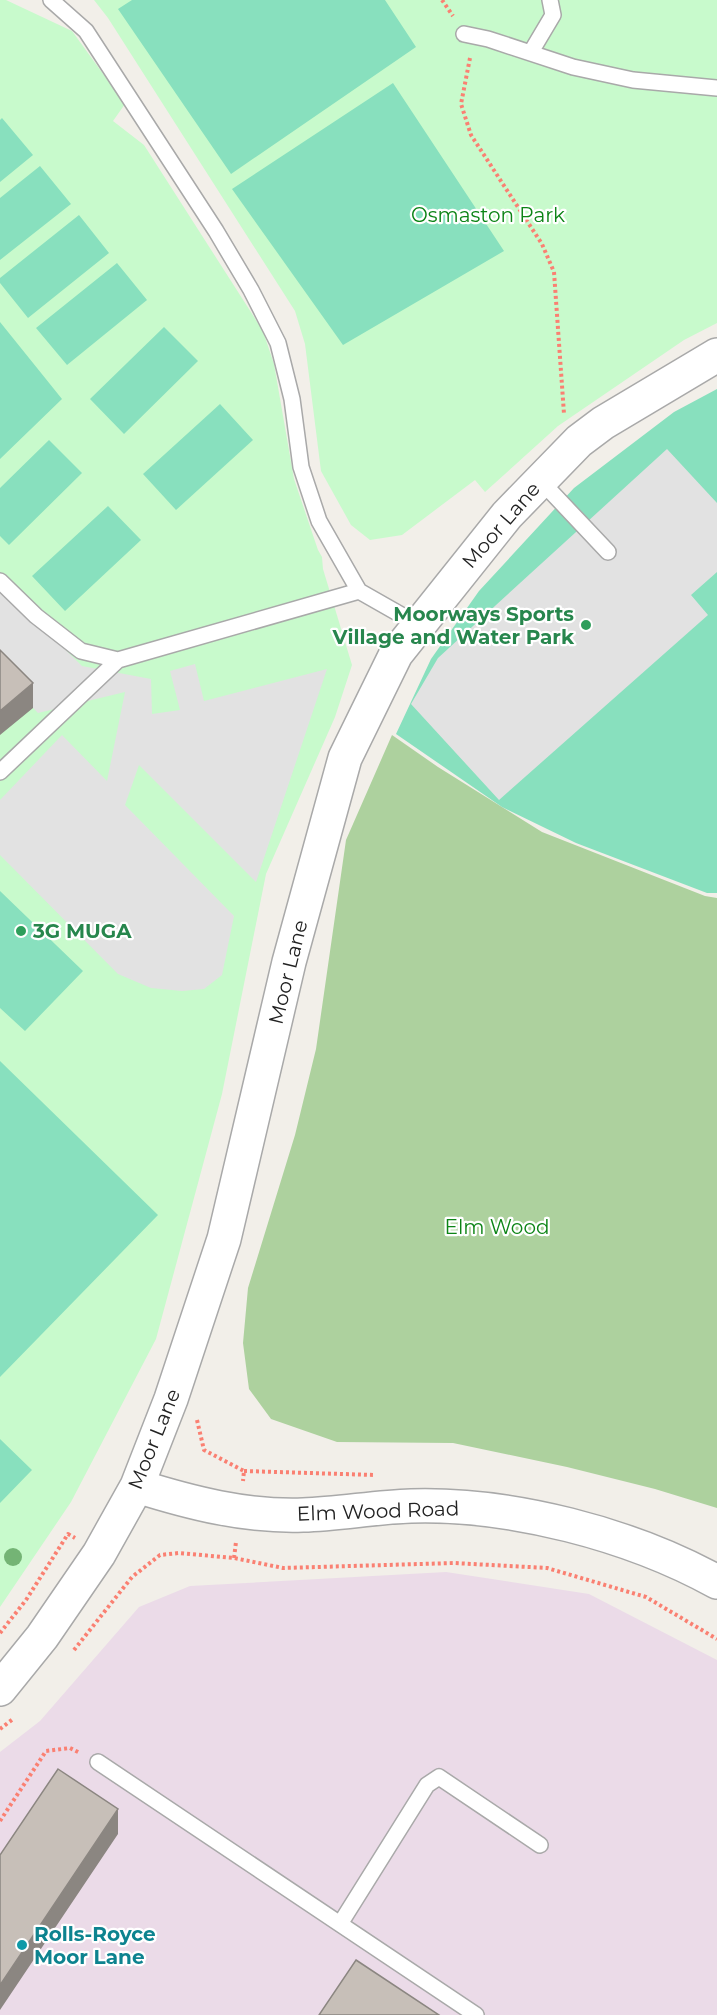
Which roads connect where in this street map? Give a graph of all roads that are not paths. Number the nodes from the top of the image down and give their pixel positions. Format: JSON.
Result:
{"nodes":[{"id":1,"x":51,"y":0,"type":"edge"},
{"id":2,"x":550,"y":0,"type":"edge"},
{"id":3,"x":464,"y":34,"type":"road end"},
{"id":4,"x":531,"y":52,"type":"junction"},
{"id":5,"x":717,"y":88,"type":"edge"},
{"id":6,"x":717,"y":355,"type":"edge"},
{"id":7,"x":540,"y":480,"type":"junction"},
{"id":8,"x":608,"y":552,"type":"dead end"},
{"id":9,"x":0,"y":581,"type":"edge"},
{"id":10,"x":358,"y":591,"type":"junction"},
{"id":11,"x":417,"y":624,"type":"junction"},
{"id":12,"x":118,"y":660,"type":"junction"},
{"id":13,"x":0,"y":772,"type":"edge"},
{"id":14,"x":138,"y":1486,"type":"junction"},
{"id":15,"x":717,"y":1582,"type":"edge"},
{"id":16,"x":10,"y":1702,"type":"edge"},
{"id":17,"x":98,"y":1762,"type":"road end"},
{"id":18,"x":540,"y":1845,"type":"dead end"},
{"id":19,"x":340,"y":1924,"type":"junction"},
{"id":20,"x":476,"y":2015,"type":"edge"}],
"edges":[{"from":1,"to":10,"type":"lane"},
{"from":2,"to":4,"type":"lane"},
{"from":3,"to":4,"type":"lane"},
{"from":4,"to":5,"type":"lane"},
{"from":6,"to":7,"type":"street","name":"Moor Lane"},
{"from":7,"to":8,"type":"lane"},
{"from":7,"to":11,"type":"street","name":"Moor Lane"},
{"from":9,"to":12,"type":"lane"},
{"from":10,"to":11,"type":"lane"},
{"from":10,"to":12,"type":"lane"},
{"from":11,"to":14,"type":"street","name":"Moor Lane"},
{"from":12,"to":13,"type":"lane"},
{"from":14,"to":15,"type":"street","name":"Elm Wood Road"},
{"from":14,"to":16,"type":"street","name":"Moor Lane"},
{"from":17,"to":19,"type":"lane"},
{"from":18,"to":19,"type":"lane"},
{"from":19,"to":20,"type":"lane"}]}
